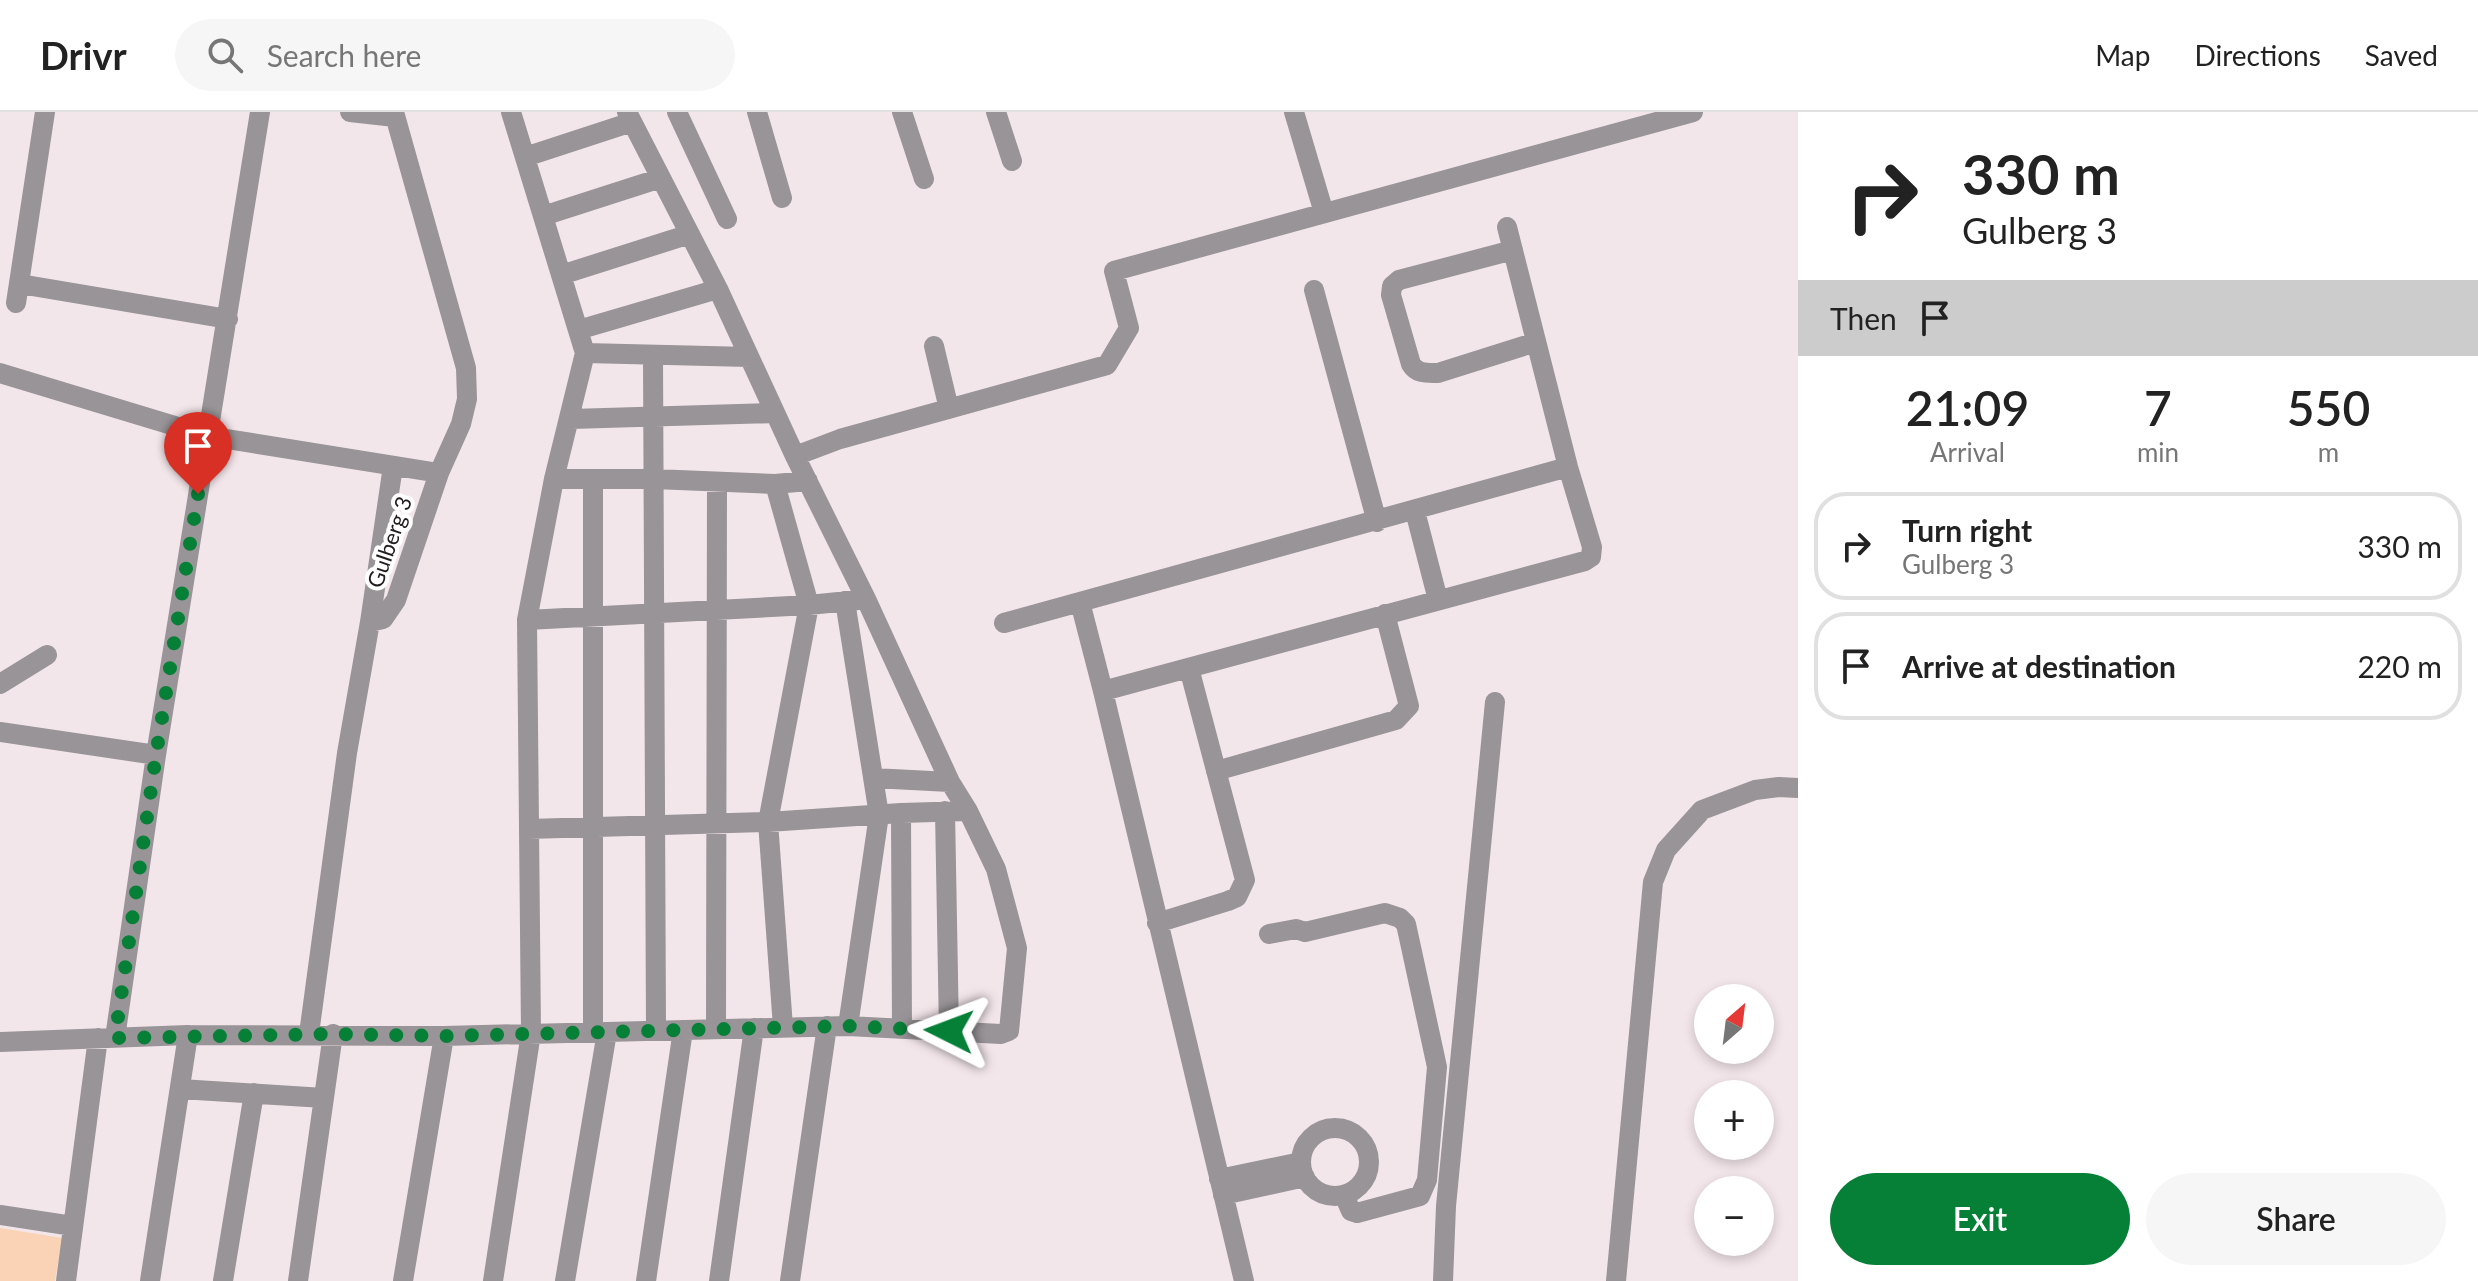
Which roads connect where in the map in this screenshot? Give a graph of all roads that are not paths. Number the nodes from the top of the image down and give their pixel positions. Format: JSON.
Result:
{"nodes":[{"id":1,"x":45,"y":112,"type":"edge"},
{"id":2,"x":260,"y":112,"type":"edge"},
{"id":3,"x":350,"y":112,"type":"edge"},
{"id":4,"x":511,"y":112,"type":"edge"},
{"id":5,"x":677,"y":112,"type":"edge"},
{"id":6,"x":757,"y":112,"type":"edge"},
{"id":7,"x":902,"y":112,"type":"edge"},
{"id":8,"x":996,"y":112,"type":"edge"},
{"id":9,"x":1693,"y":112,"type":"edge"},
{"id":10,"x":1298,"y":113,"type":"edge"},
{"id":11,"x":394,"y":114,"type":"edge"},
{"id":12,"x":629,"y":117,"type":"edge"},
{"id":13,"x":525,"y":157,"type":"junction"},
{"id":14,"x":1012,"y":161,"type":"dead end"},
{"id":15,"x":661,"y":178,"type":"junction"},
{"id":16,"x":924,"y":179,"type":"dead end"},
{"id":17,"x":782,"y":198,"type":"dead end"},
{"id":18,"x":1324,"y":213,"type":"junction"},
{"id":19,"x":543,"y":216,"type":"junction"},
{"id":20,"x":727,"y":219,"type":"dead end"},
{"id":21,"x":1507,"y":227,"type":"dead end"},
{"id":22,"x":690,"y":234,"type":"junction"},
{"id":23,"x":1513,"y":250,"type":"junction"},
{"id":24,"x":561,"y":275,"type":"junction"},
{"id":25,"x":718,"y":289,"type":"junction"},
{"id":26,"x":1314,"y":290,"type":"dead end"},
{"id":27,"x":228,"y":319,"type":"junction"},
{"id":28,"x":578,"y":330,"type":"junction"},
{"id":29,"x":1536,"y":342,"type":"junction"},
{"id":30,"x":934,"y":346,"type":"dead end"},
{"id":31,"x":585,"y":353,"type":"junction"},
{"id":32,"x":653,"y":356,"type":"junction"},
{"id":33,"x":749,"y":357,"type":"junction"},
{"id":34,"x":0,"y":373,"type":"edge"},
{"id":35,"x":949,"y":409,"type":"junction"},
{"id":36,"x":775,"y":413,"type":"junction"},
{"id":37,"x":653,"y":416,"type":"junction"},
{"id":38,"x":571,"y":419,"type":"junction"},
{"id":39,"x":208,"y":436,"type":"junction"},
{"id":40,"x":795,"y":456,"type":"junction"},
{"id":41,"x":393,"y":466,"type":"junction"},
{"id":42,"x":1568,"y":467,"type":"junction"},
{"id":43,"x":439,"y":473,"type":"junction"},
{"id":44,"x":554,"y":479,"type":"junction"},
{"id":45,"x":654,"y":479,"type":"junction"},
{"id":46,"x":593,"y":481,"type":"junction"},
{"id":47,"x":808,"y":481,"type":"junction"},
{"id":48,"x":717,"y":482,"type":"junction"},
{"id":49,"x":775,"y":484,"type":"junction"},
{"id":50,"x":1415,"y":511,"type":"junction"},
{"id":51,"x":1377,"y":522,"type":"junction"},
{"id":52,"x":866,"y":599,"type":"junction"},
{"id":53,"x":1438,"y":600,"type":"junction"},
{"id":54,"x":845,"y":601,"type":"junction"},
{"id":55,"x":1080,"y":602,"type":"junction"},
{"id":56,"x":809,"y":605,"type":"junction"},
{"id":57,"x":718,"y":611,"type":"junction"},
{"id":58,"x":654,"y":614,"type":"junction"},
{"id":59,"x":1385,"y":614,"type":"junction"},
{"id":60,"x":593,"y":615,"type":"junction"},
{"id":61,"x":527,"y":620,"type":"junction"},
{"id":62,"x":370,"y":622,"type":"junction"},
{"id":63,"x":1004,"y":623,"type":"dead end"},
{"id":64,"x":47,"y":655,"type":"dead end"},
{"id":65,"x":1189,"y":668,"type":"junction"},
{"id":66,"x":0,"y":684,"type":"edge"},
{"id":67,"x":1103,"y":691,"type":"junction"},
{"id":68,"x":1495,"y":702,"type":"dead end"},
{"id":69,"x":0,"y":732,"type":"edge"},
{"id":70,"x":156,"y":755,"type":"junction"},
{"id":71,"x":1216,"y":771,"type":"junction"},
{"id":72,"x":873,"y":778,"type":"junction"},
{"id":73,"x":950,"y":782,"type":"junction"},
{"id":74,"x":1798,"y":788,"type":"edge"},
{"id":75,"x":945,"y":811,"type":"junction"},
{"id":76,"x":968,"y":811,"type":"junction"},
{"id":77,"x":901,"y":813,"type":"junction"},
{"id":78,"x":879,"y":815,"type":"junction"},
{"id":79,"x":768,"y":822,"type":"junction"},
{"id":80,"x":717,"y":824,"type":"junction"},
{"id":81,"x":655,"y":826,"type":"junction"},
{"id":82,"x":593,"y":827,"type":"junction"},
{"id":83,"x":529,"y":829,"type":"junction"},
{"id":84,"x":1157,"y":923,"type":"junction"},
{"id":85,"x":1269,"y":934,"type":"dead end"},
{"id":86,"x":827,"y":1026,"type":"junction"},
{"id":87,"x":848,"y":1026,"type":"junction"},
{"id":88,"x":783,"y":1027,"type":"junction"},
{"id":89,"x":754,"y":1028,"type":"junction"},
{"id":90,"x":716,"y":1029,"type":"junction"},
{"id":91,"x":902,"y":1029,"type":"junction"},
{"id":92,"x":656,"y":1030,"type":"junction"},
{"id":93,"x":683,"y":1030,"type":"junction"},
{"id":94,"x":949,"y":1031,"type":"junction"},
{"id":95,"x":600,"y":1032,"type":"junction"},
{"id":96,"x":531,"y":1033,"type":"junction"},
{"id":97,"x":309,"y":1034,"type":"junction"},
{"id":98,"x":333,"y":1034,"type":"junction"},
{"id":99,"x":188,"y":1035,"type":"junction"},
{"id":100,"x":444,"y":1036,"type":"junction"},
{"id":101,"x":106,"y":1038,"type":"junction"},
{"id":102,"x":0,"y":1042,"type":"edge"},
{"id":103,"x":180,"y":1089,"type":"junction"},
{"id":104,"x":254,"y":1093,"type":"junction"},
{"id":105,"x":324,"y":1098,"type":"junction"},
{"id":106,"x":1303,"y":1170,"type":"junction"},
{"id":107,"x":1221,"y":1187,"type":"junction"},
{"id":108,"x":1344,"y":1195,"type":"junction"},
{"id":109,"x":0,"y":1215,"type":"edge"},
{"id":110,"x":73,"y":1226,"type":"junction"},
{"id":111,"x":66,"y":1281,"type":"edge"},
{"id":112,"x":150,"y":1281,"type":"edge"},
{"id":113,"x":223,"y":1281,"type":"edge"},
{"id":114,"x":298,"y":1281,"type":"edge"},
{"id":115,"x":403,"y":1281,"type":"edge"},
{"id":116,"x":493,"y":1281,"type":"edge"},
{"id":117,"x":565,"y":1281,"type":"edge"},
{"id":118,"x":646,"y":1281,"type":"edge"},
{"id":119,"x":719,"y":1281,"type":"edge"},
{"id":120,"x":790,"y":1281,"type":"edge"},
{"id":121,"x":1244,"y":1281,"type":"edge"},
{"id":122,"x":1443,"y":1281,"type":"edge"},
{"id":123,"x":1616,"y":1281,"type":"edge"}],
"edges":[{"from":1,"to":27,"type":"street"},
{"from":2,"to":27,"type":"street"},
{"from":3,"to":11,"type":"street"},
{"from":4,"to":13,"type":"street"},
{"from":5,"to":20,"type":"street"},
{"from":6,"to":17,"type":"street"},
{"from":7,"to":16,"type":"street"},
{"from":8,"to":14,"type":"street"},
{"from":9,"to":18,"type":"street"},
{"from":10,"to":18,"type":"street"},
{"from":11,"to":43,"type":"street","name":"Gulberg 3"},
{"from":12,"to":13,"type":"street"},
{"from":12,"to":15,"type":"street"},
{"from":13,"to":19,"type":"street"},
{"from":15,"to":19,"type":"street"},
{"from":15,"to":22,"type":"street"},
{"from":18,"to":35,"type":"street"},
{"from":19,"to":24,"type":"street"},
{"from":21,"to":23,"type":"street"},
{"from":22,"to":24,"type":"street"},
{"from":22,"to":25,"type":"street"},
{"from":23,"to":29,"type":"street"},
{"from":23,"to":29,"type":"street"},
{"from":24,"to":28,"type":"street"},
{"from":25,"to":28,"type":"street"},
{"from":25,"to":33,"type":"street"},
{"from":26,"to":51,"type":"street"},
{"from":27,"to":39,"type":"street"},
{"from":28,"to":31,"type":"street"},
{"from":29,"to":42,"type":"street"},
{"from":30,"to":35,"type":"street"},
{"from":31,"to":32,"type":"street"},
{"from":31,"to":38,"type":"street"},
{"from":32,"to":33,"type":"street"},
{"from":32,"to":37,"type":"street"},
{"from":33,"to":36,"type":"street"},
{"from":34,"to":39,"type":"street"},
{"from":35,"to":40,"type":"street"},
{"from":36,"to":37,"type":"street"},
{"from":36,"to":40,"type":"street"},
{"from":37,"to":38,"type":"street"},
{"from":37,"to":45,"type":"street"},
{"from":38,"to":44,"type":"street"},
{"from":39,"to":41,"type":"street"},
{"from":39,"to":70,"type":"street"},
{"from":40,"to":47,"type":"street"},
{"from":41,"to":43,"type":"street"},
{"from":41,"to":62,"type":"street"},
{"from":42,"to":50,"type":"street"},
{"from":42,"to":53,"type":"street"},
{"from":43,"to":62,"type":"street","name":"Gulberg 3"},
{"from":44,"to":46,"type":"street"},
{"from":44,"to":61,"type":"street"},
{"from":45,"to":46,"type":"street"},
{"from":45,"to":48,"type":"street"},
{"from":45,"to":58,"type":"street"},
{"from":46,"to":60,"type":"street"},
{"from":47,"to":49,"type":"street"},
{"from":47,"to":52,"type":"street"},
{"from":48,"to":49,"type":"street"},
{"from":48,"to":57,"type":"street"},
{"from":49,"to":56,"type":"street"},
{"from":50,"to":51,"type":"street"},
{"from":50,"to":53,"type":"street"},
{"from":51,"to":55,"type":"street"},
{"from":52,"to":54,"type":"street"},
{"from":52,"to":73,"type":"street"},
{"from":53,"to":59,"type":"street"},
{"from":54,"to":56,"type":"street"},
{"from":54,"to":72,"type":"street"},
{"from":55,"to":63,"type":"street"},
{"from":55,"to":67,"type":"street"},
{"from":56,"to":57,"type":"street"},
{"from":56,"to":79,"type":"street"},
{"from":57,"to":58,"type":"street"},
{"from":57,"to":80,"type":"street"},
{"from":58,"to":60,"type":"street"},
{"from":58,"to":81,"type":"street"},
{"from":59,"to":65,"type":"street"},
{"from":59,"to":71,"type":"street"},
{"from":60,"to":61,"type":"street"},
{"from":60,"to":82,"type":"street"},
{"from":61,"to":83,"type":"street"},
{"from":62,"to":97,"type":"street"},
{"from":64,"to":66,"type":"street"},
{"from":65,"to":67,"type":"street"},
{"from":65,"to":71,"type":"street"},
{"from":67,"to":84,"type":"street"},
{"from":68,"to":122,"type":"street"},
{"from":69,"to":70,"type":"street"},
{"from":70,"to":101,"type":"street"},
{"from":71,"to":84,"type":"street"},
{"from":72,"to":73,"type":"street"},
{"from":72,"to":78,"type":"street"},
{"from":73,"to":76,"type":"street"},
{"from":74,"to":123,"type":"street"},
{"from":75,"to":76,"type":"street"},
{"from":75,"to":77,"type":"street"},
{"from":75,"to":94,"type":"street"},
{"from":76,"to":94,"type":"street"},
{"from":77,"to":78,"type":"street"},
{"from":77,"to":91,"type":"street"},
{"from":78,"to":79,"type":"street"},
{"from":78,"to":87,"type":"street"},
{"from":79,"to":80,"type":"street"},
{"from":79,"to":88,"type":"street"},
{"from":80,"to":81,"type":"street"},
{"from":80,"to":90,"type":"street"},
{"from":81,"to":82,"type":"street"},
{"from":81,"to":92,"type":"street"},
{"from":82,"to":83,"type":"street"},
{"from":82,"to":95,"type":"street"},
{"from":83,"to":96,"type":"street"},
{"from":84,"to":107,"type":"street"},
{"from":85,"to":108,"type":"street"},
{"from":86,"to":87,"type":"street"},
{"from":86,"to":88,"type":"street"},
{"from":86,"to":120,"type":"street"},
{"from":87,"to":91,"type":"street"},
{"from":88,"to":89,"type":"street"},
{"from":89,"to":90,"type":"street"},
{"from":89,"to":119,"type":"street"},
{"from":90,"to":93,"type":"street"},
{"from":91,"to":94,"type":"street"},
{"from":92,"to":93,"type":"street"},
{"from":92,"to":95,"type":"street"},
{"from":93,"to":118,"type":"street"},
{"from":95,"to":96,"type":"street"},
{"from":95,"to":117,"type":"street"},
{"from":96,"to":100,"type":"street"},
{"from":96,"to":116,"type":"street"},
{"from":97,"to":98,"type":"street"},
{"from":97,"to":99,"type":"street"},
{"from":98,"to":100,"type":"street"},
{"from":98,"to":105,"type":"street"},
{"from":99,"to":101,"type":"street"},
{"from":99,"to":103,"type":"street"},
{"from":100,"to":115,"type":"street"},
{"from":101,"to":102,"type":"street"},
{"from":101,"to":110,"type":"street"},
{"from":103,"to":104,"type":"street"},
{"from":103,"to":112,"type":"street"},
{"from":104,"to":105,"type":"street"},
{"from":104,"to":113,"type":"street"},
{"from":105,"to":114,"type":"street"},
{"from":106,"to":107,"type":"street"},
{"from":106,"to":108,"type":"street"},
{"from":106,"to":108,"type":"street"},
{"from":107,"to":121,"type":"street"},
{"from":109,"to":110,"type":"street"},
{"from":110,"to":111,"type":"street"}]}
